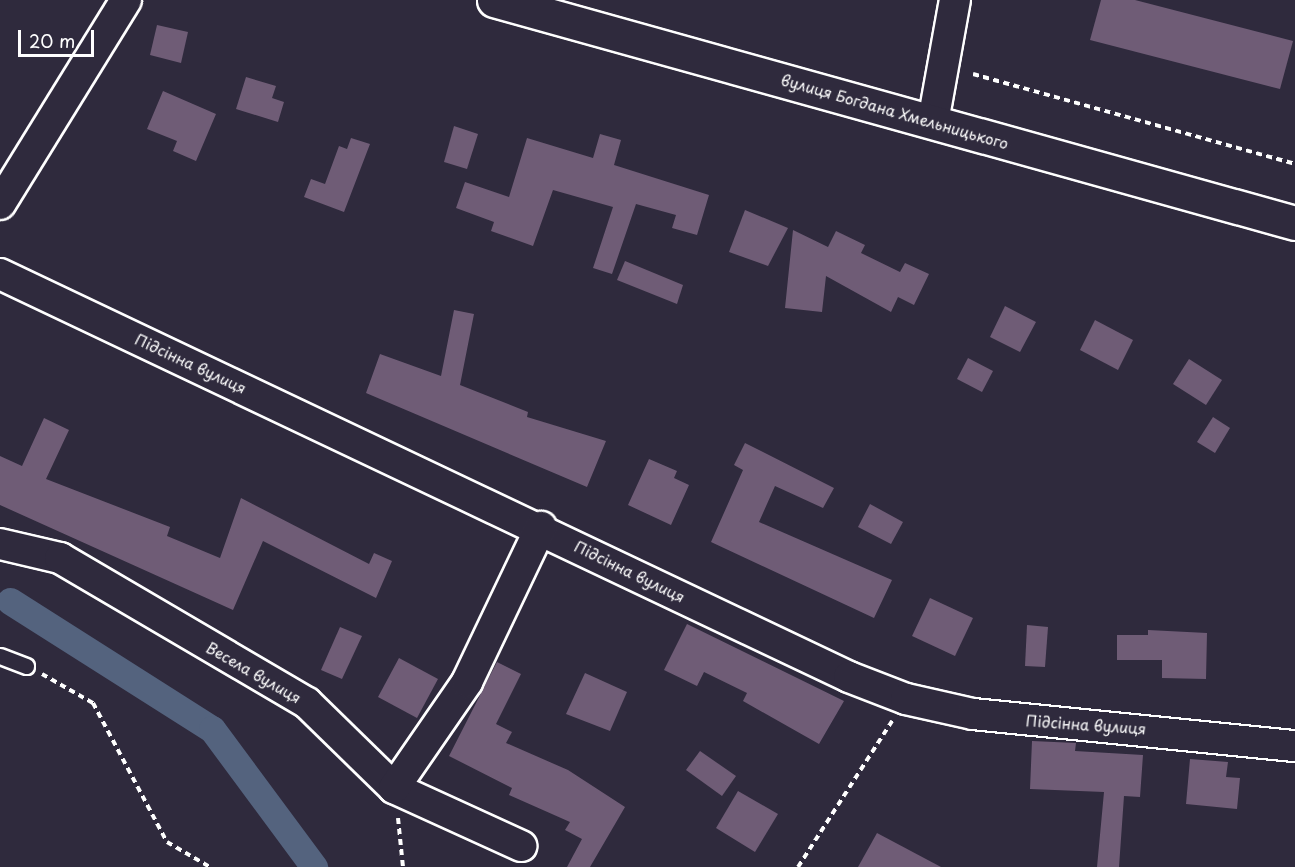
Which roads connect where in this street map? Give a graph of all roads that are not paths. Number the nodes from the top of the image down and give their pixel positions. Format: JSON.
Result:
{"nodes":[{"id":1,"x":126,"y":0,"type":"edge"},
{"id":2,"x":494,"y":0,"type":"edge"},
{"id":3,"x":955,"y":0,"type":"edge"},
{"id":4,"x":933,"y":122,"type":"junction"},
{"id":5,"x":0,"y":204,"type":"edge"},
{"id":6,"x":1295,"y":223,"type":"edge"},
{"id":7,"x":0,"y":274,"type":"edge"},
{"id":8,"x":541,"y":527,"type":"junction"},
{"id":9,"x":0,"y":544,"type":"edge"},
{"id":10,"x":0,"y":656,"type":"edge"},
{"id":11,"x":26,"y":666,"type":"road end"},
{"id":12,"x":1295,"y":746,"type":"edge"},
{"id":13,"x":394,"y":788,"type":"junction"},
{"id":14,"x":521,"y":846,"type":"dead end"}],
"edges":[{"from":1,"to":5,"type":"street"},
{"from":2,"to":4,"type":"main road","name":"вулиця Богдана Хмельницького"},
{"from":3,"to":4,"type":"street"},
{"from":4,"to":6,"type":"main road","name":"вулиця Богдана Хмельницького"},
{"from":7,"to":8,"type":"street","name":"Підсінна вулиця"},
{"from":8,"to":12,"type":"street","name":"Підсінна вулиця"},
{"from":8,"to":13,"type":"street"},
{"from":9,"to":13,"type":"street","name":"Весела вулиця"},
{"from":10,"to":11,"type":"lane"},
{"from":13,"to":14,"type":"street","name":"Весела вулиця"}]}
